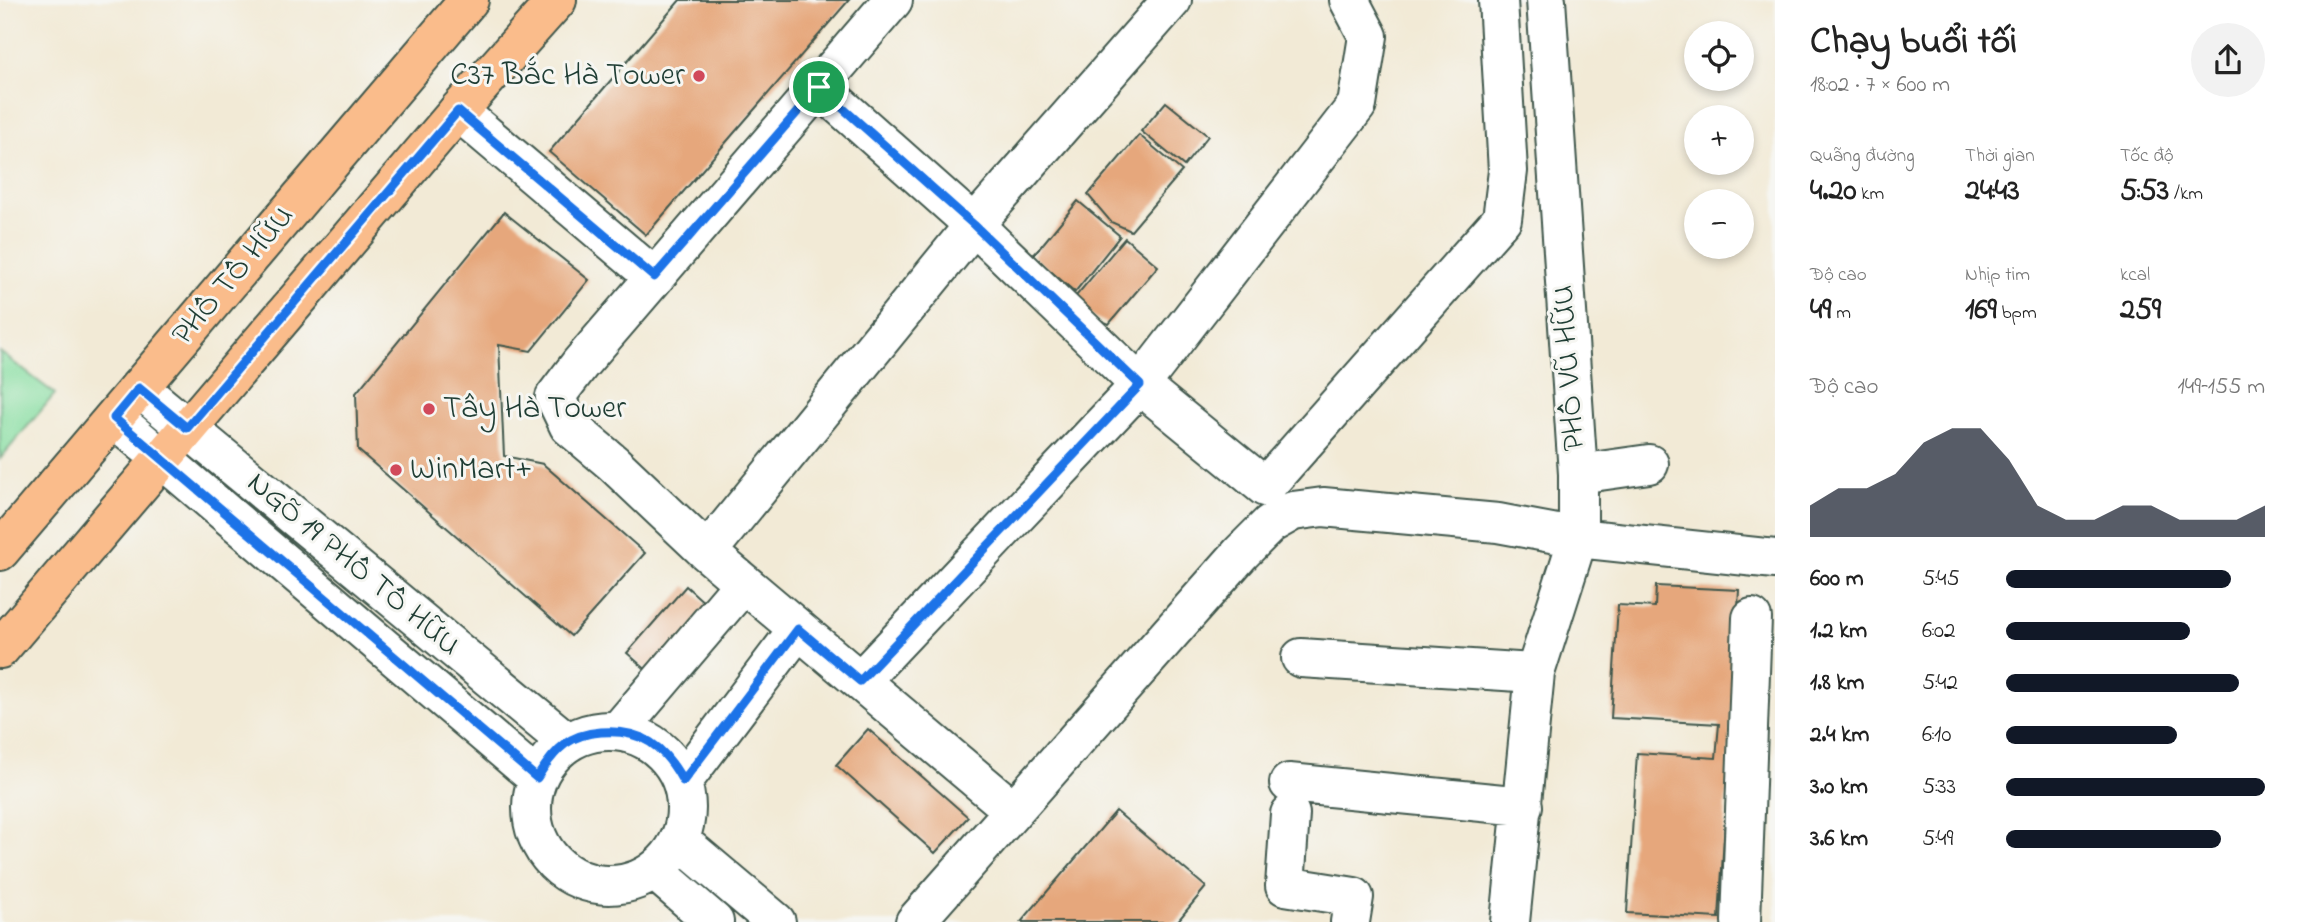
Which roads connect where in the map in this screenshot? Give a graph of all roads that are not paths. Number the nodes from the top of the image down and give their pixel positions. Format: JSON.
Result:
{"nodes":[{"id":1,"x":469,"y":0,"type":"edge"},
{"id":2,"x":557,"y":0,"type":"edge"},
{"id":3,"x":894,"y":0,"type":"edge"},
{"id":4,"x":1172,"y":0,"type":"edge"},
{"id":5,"x":1349,"y":0,"type":"edge"},
{"id":6,"x":1498,"y":0,"type":"edge"},
{"id":7,"x":1546,"y":0,"type":"edge"},
{"id":8,"x":819,"y":87,"type":"junction"},
{"id":9,"x":458,"y":111,"type":"junction"},
{"id":10,"x":974,"y":225,"type":"junction"},
{"id":11,"x":654,"y":277,"type":"junction"},
{"id":12,"x":1140,"y":385,"type":"junction"},
{"id":13,"x":139,"y":388,"type":"junction"},
{"id":14,"x":114,"y":418,"type":"junction"},
{"id":15,"x":187,"y":428,"type":"junction"},
{"id":16,"x":161,"y":459,"type":"junction"},
{"id":17,"x":1649,"y":464,"type":"dead end"},
{"id":18,"x":1578,"y":474,"type":"junction"},
{"id":19,"x":1578,"y":538,"type":"junction"},
{"id":20,"x":0,"y":551,"type":"edge"},
{"id":21,"x":707,"y":552,"type":"junction"},
{"id":22,"x":1775,"y":559,"type":"edge"},
{"id":23,"x":744,"y":583,"type":"junction"},
{"id":24,"x":1752,"y":618,"type":"dead end"},
{"id":25,"x":798,"y":629,"type":"junction"},
{"id":26,"x":0,"y":649,"type":"edge"},
{"id":27,"x":1301,"y":658,"type":"dead end"},
{"id":28,"x":1535,"y":673,"type":"junction"},
{"id":29,"x":860,"y":681,"type":"junction"},
{"id":30,"x":619,"y":730,"type":"junction"},
{"id":31,"x":567,"y":743,"type":"junction"},
{"id":32,"x":1761,"y":751,"type":"edge"},
{"id":33,"x":537,"y":778,"type":"junction"},
{"id":34,"x":683,"y":781,"type":"junction"},
{"id":35,"x":1523,"y":806,"type":"junction"},
{"id":36,"x":1013,"y":810,"type":"junction"},
{"id":37,"x":680,"y":841,"type":"junction"},
{"id":38,"x":654,"y":871,"type":"junction"},
{"id":39,"x":714,"y":922,"type":"edge"},
{"id":40,"x":776,"y":922,"type":"edge"},
{"id":41,"x":915,"y":922,"type":"edge"},
{"id":42,"x":1350,"y":922,"type":"edge"},
{"id":43,"x":1510,"y":922,"type":"edge"},
{"id":44,"x":1741,"y":922,"type":"edge"}],
"edges":[{"from":1,"to":13,"type":"main road","name":"PHỐ TỐ HỮU"},
{"from":2,"to":9,"type":"main road","name":"PHỐ TỐ HỮU"},
{"from":3,"to":8,"type":"street"},
{"from":4,"to":10,"type":"street"},
{"from":5,"to":12,"type":"street"},
{"from":6,"to":12,"type":"street"},
{"from":7,"to":18,"type":"street","name":"PHỐ VŨ HỮU"},
{"from":8,"to":10,"type":"street"},
{"from":8,"to":11,"type":"street"},
{"from":9,"to":11,"type":"street"},
{"from":9,"to":15,"type":"main road","name":"PHỐ TỐ HỮU"},
{"from":10,"to":12,"type":"street"},
{"from":10,"to":21,"type":"street"},
{"from":11,"to":21,"type":"street"},
{"from":12,"to":29,"type":"street"},
{"from":13,"to":14,"type":"main road","name":"PHỐ TỐ HỮU"},
{"from":13,"to":15,"type":"street","name":"NGÕ 19 PHỐ TỐ HỮU"},
{"from":14,"to":16,"type":"street","name":"NGÕ 19 PHỐ TỐ HỮU"},
{"from":14,"to":20,"type":"main road","name":"PHỐ TỐ HỮU"},
{"from":15,"to":16,"type":"main road","name":"PHỐ TỐ HỮU"},
{"from":15,"to":31,"type":"street","name":"NGÕ 19 PHỐ TỐ HỮU"},
{"from":16,"to":26,"type":"main road","name":"PHỐ TỐ HỮU"},
{"from":16,"to":33,"type":"street","name":"NGÕ 19 PHỐ TỐ HỮU"},
{"from":17,"to":18,"type":"street"},
{"from":18,"to":19,"type":"street","name":"PHỐ VŨ HỮU"},
{"from":19,"to":22,"type":"street"},
{"from":19,"to":28,"type":"street","name":"PHỐ VŨ HỮU"},
{"from":19,"to":36,"type":"street"},
{"from":21,"to":23,"type":"street"},
{"from":23,"to":25,"type":"street"},
{"from":23,"to":30,"type":"street"},
{"from":24,"to":32,"type":"street"},
{"from":25,"to":29,"type":"street"},
{"from":25,"to":34,"type":"street"},
{"from":27,"to":28,"type":"street"},
{"from":28,"to":35,"type":"street","name":"PHỐ VŨ HỮU"},
{"from":29,"to":36,"type":"street"},
{"from":30,"to":31,"type":"street"},
{"from":30,"to":34,"type":"street"},
{"from":31,"to":33,"type":"street"},
{"from":32,"to":44,"type":"street"},
{"from":33,"to":38,"type":"street"},
{"from":34,"to":37,"type":"street"},
{"from":35,"to":42,"type":"street"},
{"from":35,"to":43,"type":"street","name":"PHỐ VŨ HỮU"},
{"from":36,"to":41,"type":"street"},
{"from":37,"to":38,"type":"street"},
{"from":37,"to":40,"type":"street"},
{"from":38,"to":39,"type":"street"}]}
